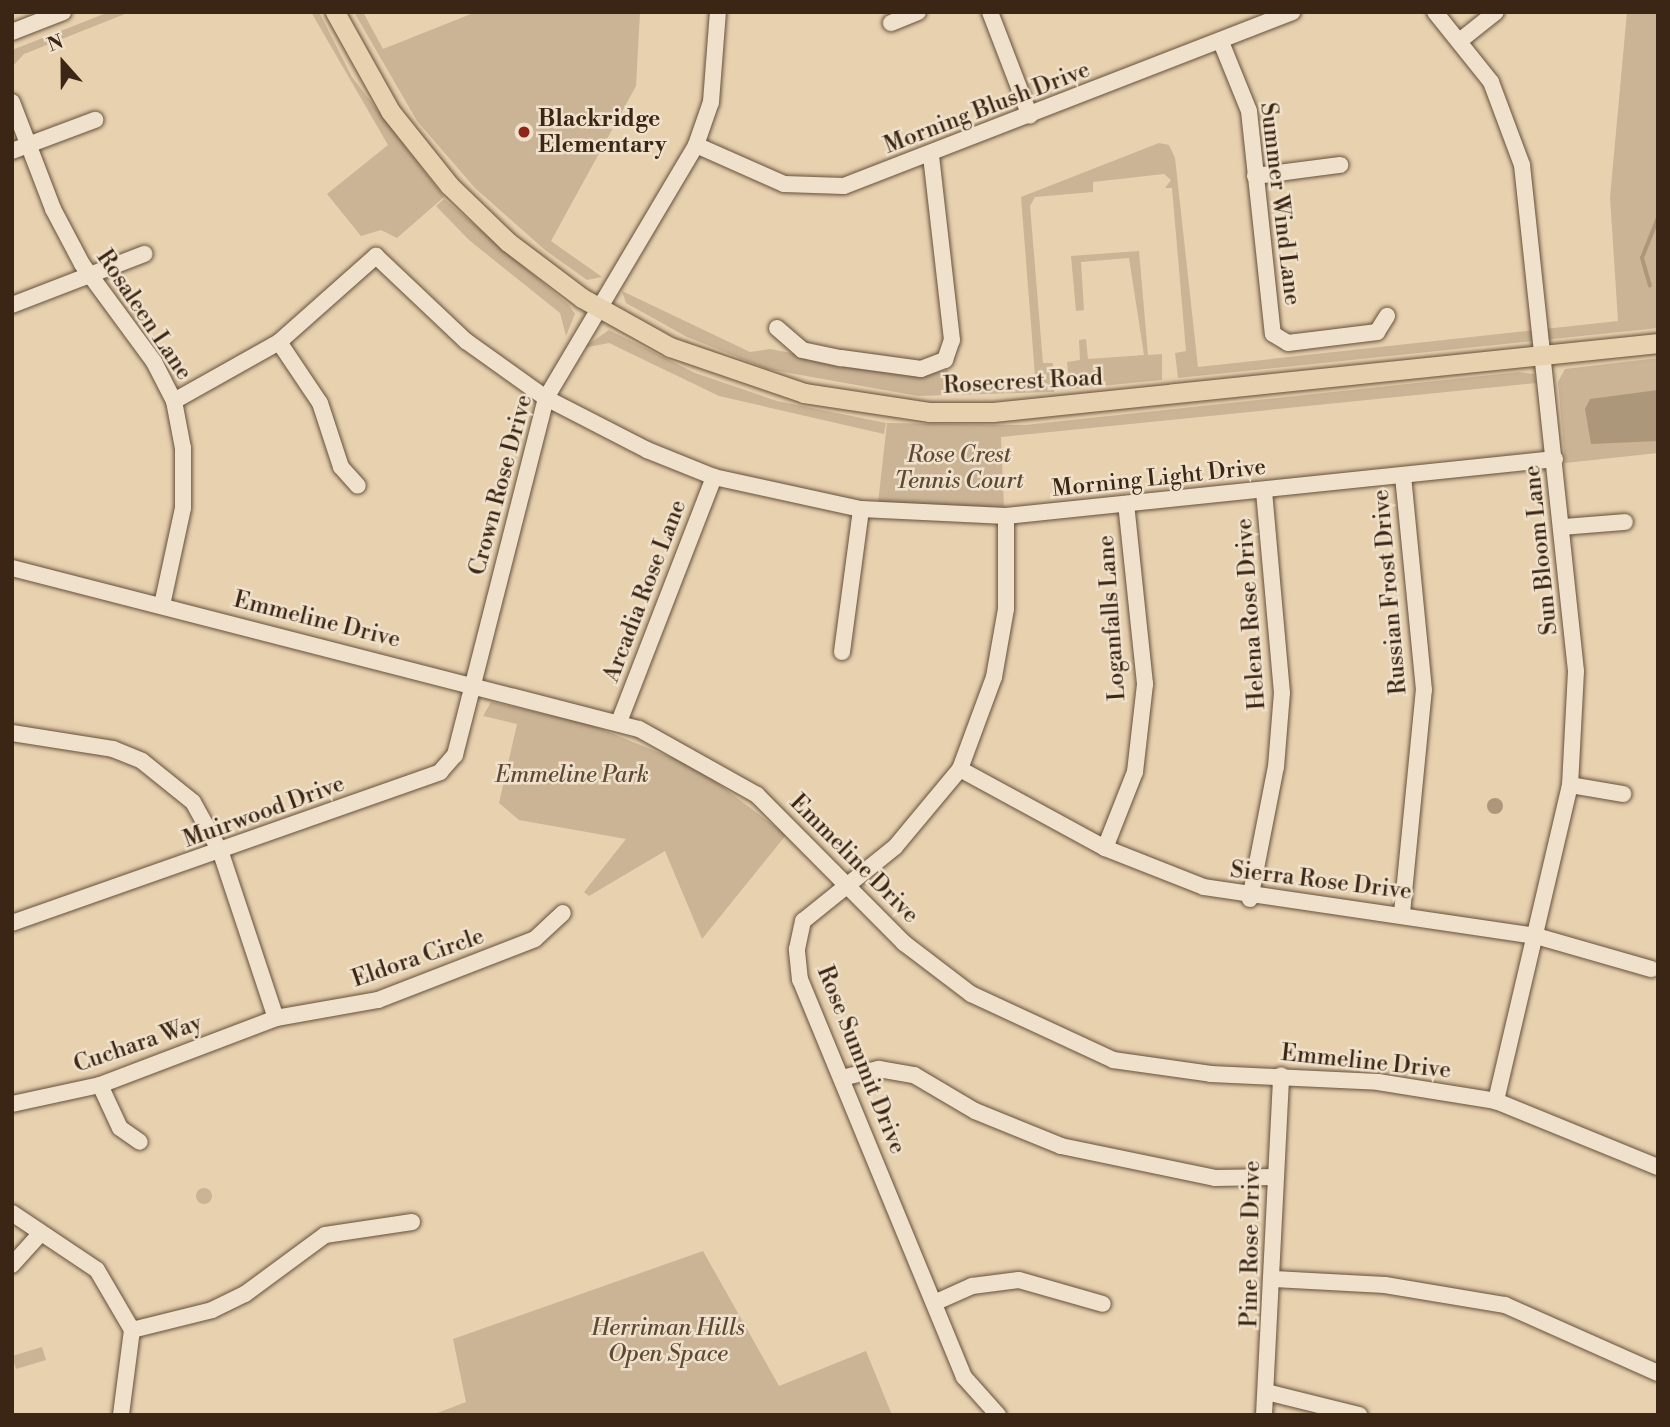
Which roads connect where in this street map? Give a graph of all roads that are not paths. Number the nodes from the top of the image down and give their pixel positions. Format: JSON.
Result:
{"nodes":[{"id":1,"x":63,"y":12,"type":"edge"},
{"id":2,"x":335,"y":12,"type":"edge"},
{"id":3,"x":718,"y":12,"type":"edge"},
{"id":4,"x":918,"y":12,"type":"edge"},
{"id":5,"x":990,"y":12,"type":"edge"},
{"id":6,"x":1292,"y":12,"type":"edge"},
{"id":7,"x":1435,"y":12,"type":"edge"},
{"id":8,"x":1496,"y":12,"type":"edge"},
{"id":9,"x":891,"y":23,"type":"dead end"},
{"id":10,"x":12,"y":32,"type":"edge"},
{"id":11,"x":1462,"y":39,"type":"junction"},
{"id":12,"x":1221,"y":42,"type":"junction"},
{"id":13,"x":12,"y":102,"type":"edge"},
{"id":14,"x":1030,"y":116,"type":"junction"},
{"id":15,"x":95,"y":120,"type":"dead end"},
{"id":16,"x":696,"y":145,"type":"junction"},
{"id":17,"x":20,"y":148,"type":"edge"},
{"id":18,"x":930,"y":155,"type":"junction"},
{"id":19,"x":1340,"y":165,"type":"dead end"},
{"id":20,"x":1255,"y":176,"type":"junction"},
{"id":21,"x":144,"y":254,"type":"dead end"},
{"id":22,"x":90,"y":276,"type":"junction"},
{"id":23,"x":12,"y":305,"type":"edge"},
{"id":24,"x":595,"y":306,"type":"junction"},
{"id":25,"x":1387,"y":316,"type":"dead end"},
{"id":26,"x":777,"y":328,"type":"dead end"},
{"id":27,"x":279,"y":342,"type":"junction"},
{"id":28,"x":1658,"y":343,"type":"edge"},
{"id":29,"x":1544,"y":355,"type":"junction"},
{"id":30,"x":546,"y":398,"type":"junction"},
{"id":31,"x":174,"y":401,"type":"junction"},
{"id":32,"x":1555,"y":459,"type":"junction"},
{"id":33,"x":1403,"y":476,"type":"junction"},
{"id":34,"x":714,"y":477,"type":"junction"},
{"id":35,"x":358,"y":486,"type":"dead end"},
{"id":36,"x":1264,"y":491,"type":"junction"},
{"id":37,"x":1126,"y":504,"type":"junction"},
{"id":38,"x":861,"y":509,"type":"junction"},
{"id":39,"x":1006,"y":516,"type":"junction"},
{"id":40,"x":1625,"y":522,"type":"dead end"},
{"id":41,"x":1563,"y":527,"type":"junction"},
{"id":42,"x":12,"y":568,"type":"edge"},
{"id":43,"x":163,"y":604,"type":"junction"},
{"id":44,"x":842,"y":652,"type":"dead end"},
{"id":45,"x":472,"y":683,"type":"junction"},
{"id":46,"x":619,"y":722,"type":"junction"},
{"id":47,"x":12,"y":733,"type":"edge"},
{"id":48,"x":960,"y":769,"type":"junction"},
{"id":49,"x":1570,"y":786,"type":"junction"},
{"id":50,"x":1623,"y":794,"type":"dead end"},
{"id":51,"x":1105,"y":848,"type":"junction"},
{"id":52,"x":221,"y":853,"type":"junction"},
{"id":53,"x":847,"y":885,"type":"junction"},
{"id":54,"x":1250,"y":899,"type":"junction"},
{"id":55,"x":563,"y":913,"type":"dead end"},
{"id":56,"x":1402,"y":913,"type":"junction"},
{"id":57,"x":12,"y":923,"type":"edge"},
{"id":58,"x":1536,"y":936,"type":"junction"},
{"id":59,"x":1651,"y":969,"type":"dead end"},
{"id":60,"x":276,"y":1018,"type":"junction"},
{"id":61,"x":1281,"y":1074,"type":"junction"},
{"id":62,"x":842,"y":1078,"type":"junction"},
{"id":63,"x":100,"y":1085,"type":"junction"},
{"id":64,"x":1496,"y":1101,"type":"junction"},
{"id":65,"x":12,"y":1104,"type":"edge"},
{"id":66,"x":140,"y":1142,"type":"dead end"},
{"id":67,"x":1658,"y":1167,"type":"edge"},
{"id":68,"x":1275,"y":1177,"type":"junction"},
{"id":69,"x":12,"y":1213,"type":"edge"},
{"id":70,"x":412,"y":1222,"type":"dead end"},
{"id":71,"x":39,"y":1235,"type":"junction"},
{"id":72,"x":12,"y":1265,"type":"edge"},
{"id":73,"x":1274,"y":1279,"type":"junction"},
{"id":74,"x":934,"y":1303,"type":"junction"},
{"id":75,"x":1103,"y":1304,"type":"dead end"},
{"id":76,"x":132,"y":1329,"type":"junction"},
{"id":77,"x":1658,"y":1373,"type":"edge"},
{"id":78,"x":1270,"y":1393,"type":"junction"},
{"id":79,"x":121,"y":1415,"type":"edge"},
{"id":80,"x":998,"y":1415,"type":"edge"},
{"id":81,"x":1264,"y":1415,"type":"edge"},
{"id":82,"x":1359,"y":1415,"type":"edge"}],
"edges":[{"from":1,"to":10,"type":"street"},
{"from":2,"to":24,"type":"main road","name":"Rosecrest Road"},
{"from":3,"to":16,"type":"street","name":"Crown Rose Drive"},
{"from":4,"to":9,"type":"street"},
{"from":5,"to":14,"type":"street"},
{"from":6,"to":12,"type":"street","name":"Morning Blush Drive"},
{"from":7,"to":11,"type":"street","name":"Sun Bloom Lane"},
{"from":8,"to":11,"type":"street"},
{"from":11,"to":29,"type":"street","name":"Sun Bloom Lane"},
{"from":12,"to":14,"type":"street","name":"Morning Blush Drive"},
{"from":12,"to":20,"type":"street","name":"Summer Wind Lane"},
{"from":13,"to":17,"type":"street","name":"Rosaleen Lane"},
{"from":14,"to":18,"type":"street","name":"Morning Blush Drive"},
{"from":15,"to":17,"type":"street"},
{"from":16,"to":18,"type":"street","name":"Morning Blush Drive"},
{"from":16,"to":24,"type":"street","name":"Crown Rose Drive"},
{"from":17,"to":22,"type":"street","name":"Rosaleen Lane"},
{"from":18,"to":26,"type":"street"},
{"from":19,"to":20,"type":"street"},
{"from":20,"to":25,"type":"street","name":"Summer Wind Lane"},
{"from":21,"to":22,"type":"street"},
{"from":22,"to":23,"type":"street"},
{"from":22,"to":31,"type":"street","name":"Rosaleen Lane"},
{"from":24,"to":29,"type":"main road","name":"Rosecrest Road"},
{"from":24,"to":30,"type":"street","name":"Crown Rose Drive"},
{"from":27,"to":30,"type":"street","name":"Morning Light Drive"},
{"from":27,"to":31,"type":"street","name":"Morning Light Drive"},
{"from":27,"to":35,"type":"street"},
{"from":28,"to":29,"type":"main road","name":"Rosecrest Road"},
{"from":29,"to":32,"type":"street","name":"Sun Bloom Lane"},
{"from":30,"to":34,"type":"street","name":"Morning Light Drive"},
{"from":30,"to":45,"type":"street","name":"Crown Rose Drive"},
{"from":31,"to":43,"type":"street","name":"Rosaleen Lane"},
{"from":32,"to":33,"type":"street","name":"Morning Light Drive"},
{"from":32,"to":41,"type":"street","name":"Sun Bloom Lane"},
{"from":33,"to":36,"type":"street","name":"Morning Light Drive"},
{"from":33,"to":56,"type":"street","name":"Russian Frost Drive"},
{"from":34,"to":38,"type":"street","name":"Morning Light Drive"},
{"from":34,"to":46,"type":"street","name":"Arcadia Rose Lane"},
{"from":36,"to":37,"type":"street","name":"Morning Light Drive"},
{"from":36,"to":54,"type":"street","name":"Helena Rose Drive"},
{"from":37,"to":39,"type":"street","name":"Morning Light Drive"},
{"from":37,"to":51,"type":"street","name":"Loganfalls Lane"},
{"from":38,"to":39,"type":"street","name":"Morning Light Drive"},
{"from":38,"to":44,"type":"street"},
{"from":39,"to":48,"type":"street","name":"Rose Summit Drive"},
{"from":40,"to":41,"type":"street"},
{"from":41,"to":49,"type":"street","name":"Sun Bloom Lane"},
{"from":42,"to":43,"type":"street","name":"Emmeline Drive"},
{"from":43,"to":45,"type":"street","name":"Emmeline Drive"},
{"from":45,"to":46,"type":"street","name":"Emmeline Drive"},
{"from":45,"to":52,"type":"street","name":"Muirwood Drive"},
{"from":46,"to":53,"type":"street","name":"Emmeline Drive"},
{"from":47,"to":52,"type":"street"},
{"from":48,"to":51,"type":"street","name":"Sierra Rose Drive"},
{"from":48,"to":53,"type":"street","name":"Rose Summit Drive"},
{"from":49,"to":50,"type":"street"},
{"from":49,"to":58,"type":"street","name":"Sun Bloom Lane"},
{"from":51,"to":54,"type":"street","name":"Sierra Rose Drive"},
{"from":52,"to":57,"type":"street","name":"Muirwood Drive"},
{"from":52,"to":60,"type":"street"},
{"from":53,"to":61,"type":"street","name":"Emmeline Drive"},
{"from":53,"to":62,"type":"street","name":"Rose Summit Drive"},
{"from":54,"to":56,"type":"street","name":"Sierra Rose Drive"},
{"from":55,"to":60,"type":"street","name":"Eldora Circle"},
{"from":56,"to":58,"type":"street","name":"Sierra Rose Drive"},
{"from":58,"to":59,"type":"street","name":"Sierra Rose Drive"},
{"from":58,"to":64,"type":"street","name":"Sun Bloom Lane"},
{"from":60,"to":63,"type":"street","name":"Cuchara Way"},
{"from":61,"to":64,"type":"street","name":"Emmeline Drive"},
{"from":61,"to":68,"type":"street","name":"Pine Rose Drive"},
{"from":62,"to":68,"type":"street"},
{"from":62,"to":74,"type":"street","name":"Rose Summit Drive"},
{"from":63,"to":65,"type":"street","name":"Cuchara Way"},
{"from":63,"to":66,"type":"street"},
{"from":64,"to":67,"type":"street","name":"Emmeline Drive"},
{"from":68,"to":73,"type":"street","name":"Pine Rose Drive"},
{"from":69,"to":71,"type":"street"},
{"from":70,"to":76,"type":"street"},
{"from":71,"to":72,"type":"street"},
{"from":71,"to":76,"type":"street"},
{"from":73,"to":77,"type":"street"},
{"from":73,"to":78,"type":"street","name":"Pine Rose Drive"},
{"from":74,"to":75,"type":"street"},
{"from":74,"to":80,"type":"street","name":"Rose Summit Drive"},
{"from":76,"to":79,"type":"street"},
{"from":78,"to":81,"type":"street","name":"Pine Rose Drive"},
{"from":78,"to":82,"type":"street"}]}
